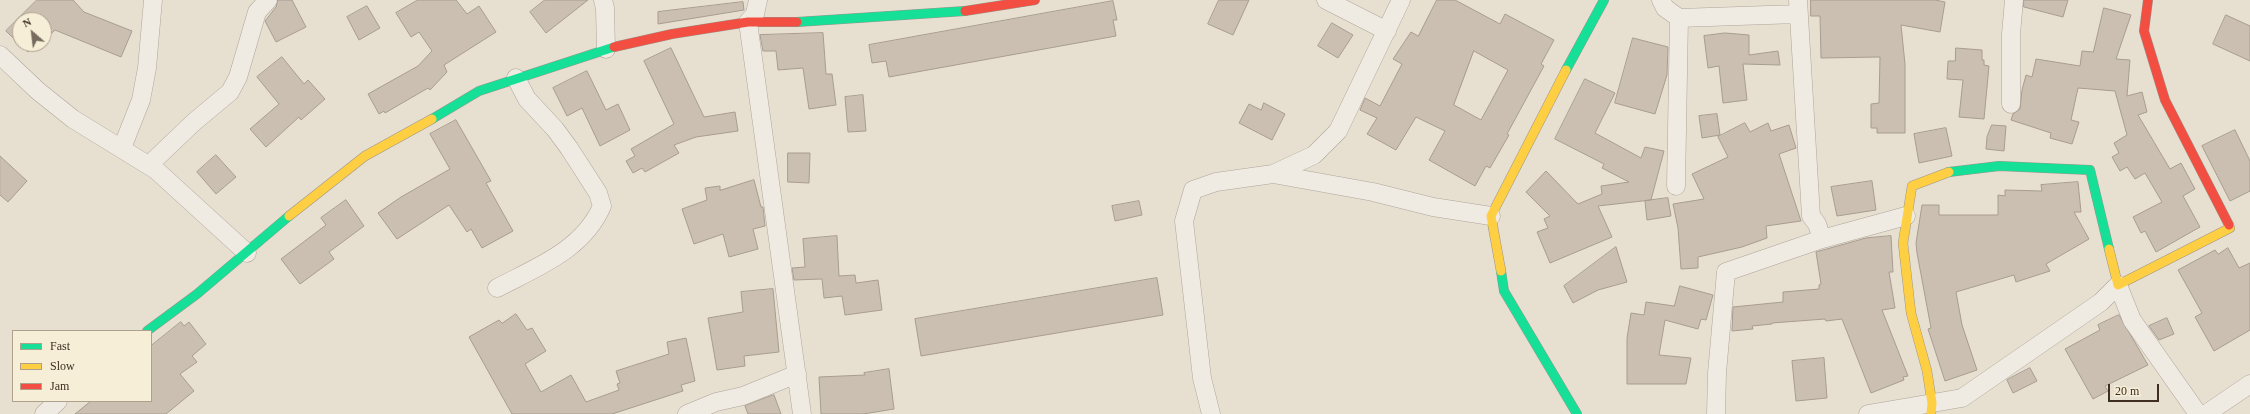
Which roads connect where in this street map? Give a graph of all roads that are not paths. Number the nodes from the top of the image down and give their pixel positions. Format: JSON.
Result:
{"nodes":[{"id":1,"x":153,"y":0,"type":"edge"},
{"id":2,"x":268,"y":0,"type":"edge"},
{"id":3,"x":603,"y":0,"type":"edge"},
{"id":4,"x":1035,"y":0,"type":"edge"},
{"id":5,"x":1326,"y":0,"type":"edge"},
{"id":6,"x":1402,"y":0,"type":"edge"},
{"id":7,"x":1604,"y":0,"type":"edge"},
{"id":8,"x":1660,"y":0,"type":"edge"},
{"id":9,"x":2014,"y":0,"type":"edge"},
{"id":10,"x":2148,"y":0,"type":"edge"},
{"id":11,"x":1798,"y":7,"type":"edge"},
{"id":12,"x":754,"y":10,"type":"edge"},
{"id":13,"x":1679,"y":18,"type":"junction"},
{"id":14,"x":772,"y":23,"type":"joint"},
{"id":15,"x":1387,"y":31,"type":"junction"},
{"id":16,"x":606,"y":49,"type":"junction"},
{"id":17,"x":0,"y":55,"type":"edge"},
{"id":18,"x":516,"y":78,"type":"junction"},
{"id":19,"x":2011,"y":104,"type":"dead end"},
{"id":20,"x":122,"y":148,"type":"junction"},
{"id":21,"x":149,"y":165,"type":"junction"},
{"id":22,"x":1273,"y":174,"type":"junction"},
{"id":23,"x":1676,"y":186,"type":"dead end"},
{"id":24,"x":1491,"y":216,"type":"junction"},
{"id":25,"x":1906,"y":216,"type":"junction"},
{"id":26,"x":1822,"y":240,"type":"junction"},
{"id":27,"x":247,"y":253,"type":"junction"},
{"id":28,"x":2118,"y":285,"type":"junction"},
{"id":29,"x":497,"y":288,"type":"dead end"},
{"id":30,"x":148,"y":330,"type":"edge"},
{"id":31,"x":797,"y":374,"type":"junction"},
{"id":32,"x":2250,"y":384,"type":"edge"},
{"id":33,"x":57,"y":402,"type":"edge"},
{"id":34,"x":1931,"y":408,"type":"edge"},
{"id":35,"x":44,"y":414,"type":"edge"},
{"id":36,"x":687,"y":414,"type":"edge"},
{"id":37,"x":802,"y":414,"type":"edge"},
{"id":38,"x":1211,"y":414,"type":"edge"},
{"id":39,"x":1577,"y":414,"type":"edge"},
{"id":40,"x":1716,"y":414,"type":"edge"},
{"id":41,"x":1868,"y":414,"type":"edge"},
{"id":42,"x":2198,"y":414,"type":"edge"},
{"id":43,"x":2206,"y":414,"type":"edge"}],
"edges":[{"from":1,"to":20,"type":"street"},
{"from":2,"to":21,"type":"street"},
{"from":3,"to":16,"type":"street"},
{"from":4,"to":14,"type":"street"},
{"from":5,"to":15,"type":"street"},
{"from":6,"to":15,"type":"street"},
{"from":7,"to":24,"type":"street"},
{"from":8,"to":13,"type":"street"},
{"from":9,"to":19,"type":"street"},
{"from":10,"to":28,"type":"street"},
{"from":11,"to":13,"type":"street"},
{"from":11,"to":26,"type":"street"},
{"from":12,"to":14,"type":"street"},
{"from":12,"to":16,"type":"street"},
{"from":12,"to":31,"type":"street"},
{"from":13,"to":23,"type":"street"},
{"from":15,"to":22,"type":"street"},
{"from":16,"to":18,"type":"street"},
{"from":17,"to":20,"type":"street"},
{"from":18,"to":27,"type":"street"},
{"from":18,"to":29,"type":"street"},
{"from":20,"to":21,"type":"street"},
{"from":21,"to":27,"type":"street"},
{"from":22,"to":24,"type":"street"},
{"from":22,"to":38,"type":"street"},
{"from":24,"to":39,"type":"street"},
{"from":25,"to":26,"type":"street"},
{"from":25,"to":28,"type":"street"},
{"from":25,"to":34,"type":"street"},
{"from":26,"to":40,"type":"street"},
{"from":27,"to":30,"type":"street"},
{"from":28,"to":34,"type":"street"},
{"from":28,"to":42,"type":"street"},
{"from":31,"to":36,"type":"street"},
{"from":31,"to":37,"type":"street"},
{"from":32,"to":43,"type":"street"},
{"from":33,"to":35,"type":"street"},
{"from":34,"to":41,"type":"street"}]}
